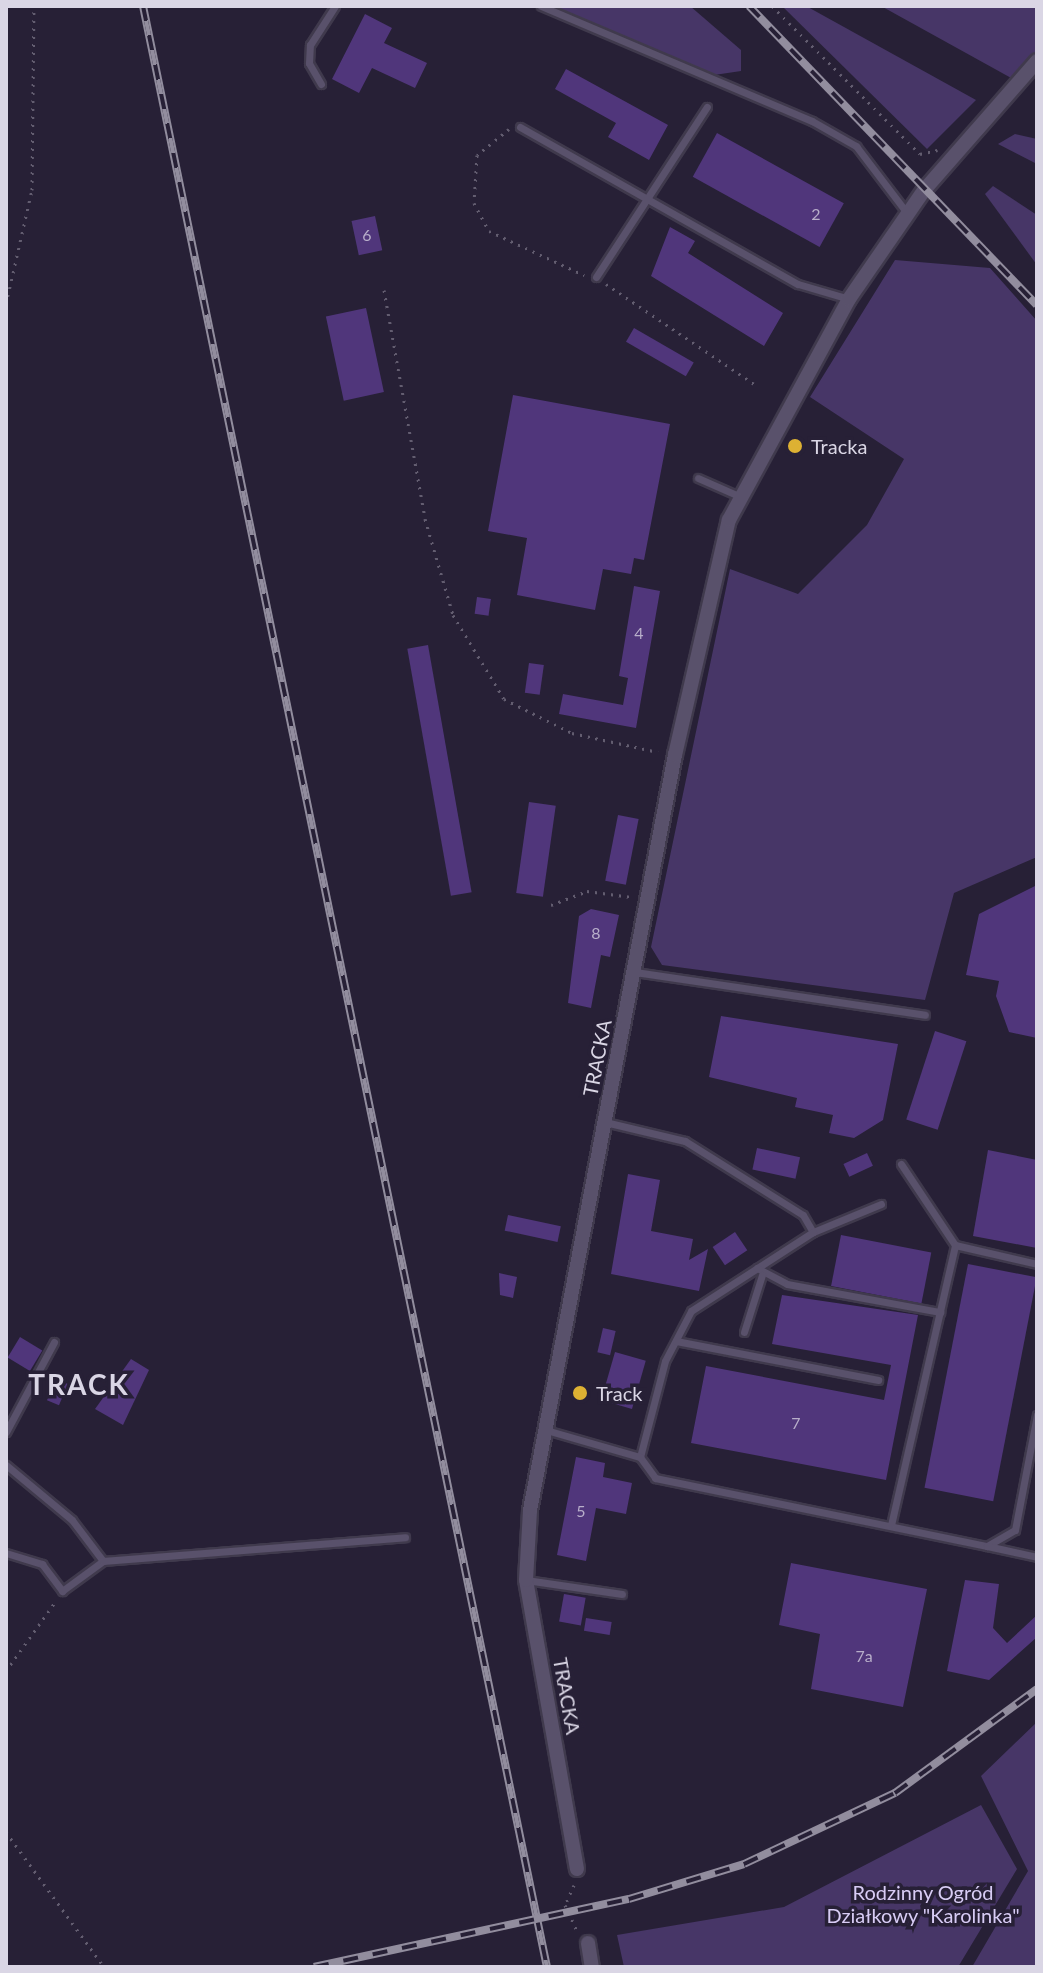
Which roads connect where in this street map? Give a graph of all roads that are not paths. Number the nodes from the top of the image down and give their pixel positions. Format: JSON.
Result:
{"nodes":[{"id":1,"x":335,"y":6,"type":"edge"},
{"id":2,"x":541,"y":6,"type":"edge"},
{"id":3,"x":1037,"y":61,"type":"edge"},
{"id":4,"x":321,"y":84,"type":"dead end"},
{"id":5,"x":707,"y":107,"type":"dead end"},
{"id":6,"x":520,"y":127,"type":"road end"},
{"id":7,"x":643,"y":198,"type":"junction"},
{"id":8,"x":908,"y":215,"type":"junction"},
{"id":9,"x":596,"y":277,"type":"road end"},
{"id":10,"x":849,"y":299,"type":"junction"},
{"id":11,"x":698,"y":478,"type":"dead end"},
{"id":12,"x":741,"y":497,"type":"junction"},
{"id":13,"x":635,"y":972,"type":"junction"},
{"id":14,"x":925,"y":1015,"type":"dead end"},
{"id":15,"x":605,"y":1122,"type":"junction"},
{"id":16,"x":901,"y":1164,"type":"dead end"},
{"id":17,"x":881,"y":1204,"type":"dead end"},
{"id":18,"x":813,"y":1232,"type":"junction"},
{"id":19,"x":955,"y":1245,"type":"junction"},
{"id":20,"x":1037,"y":1264,"type":"edge"},
{"id":21,"x":759,"y":1271,"type":"junction"},
{"id":22,"x":940,"y":1312,"type":"junction"},
{"id":23,"x":744,"y":1332,"type":"dead end"},
{"id":24,"x":676,"y":1341,"type":"junction"},
{"id":25,"x":54,"y":1342,"type":"dead end"},
{"id":26,"x":878,"y":1380,"type":"dead end"},
{"id":27,"x":1037,"y":1415,"type":"edge"},
{"id":28,"x":546,"y":1430,"type":"junction"},
{"id":29,"x":6,"y":1432,"type":"edge"},
{"id":30,"x":640,"y":1457,"type":"junction"},
{"id":31,"x":6,"y":1465,"type":"edge"},
{"id":32,"x":891,"y":1525,"type":"junction"},
{"id":33,"x":405,"y":1537,"type":"dead end"},
{"id":34,"x":987,"y":1546,"type":"junction"},
{"id":35,"x":6,"y":1553,"type":"edge"},
{"id":36,"x":1037,"y":1557,"type":"edge"},
{"id":37,"x":103,"y":1561,"type":"junction"},
{"id":38,"x":526,"y":1580,"type":"junction"},
{"id":39,"x":622,"y":1594,"type":"dead end"},
{"id":40,"x":577,"y":1869,"type":"road end"},
{"id":41,"x":588,"y":1943,"type":"road end"},
{"id":42,"x":592,"y":1967,"type":"edge"}],
"edges":[{"from":1,"to":4,"type":"lane"},
{"from":2,"to":8,"type":"lane"},
{"from":3,"to":8,"type":"street","name":"TRACKA"},
{"from":5,"to":7,"type":"lane"},
{"from":6,"to":7,"type":"lane"},
{"from":7,"to":9,"type":"lane"},
{"from":7,"to":10,"type":"lane"},
{"from":8,"to":10,"type":"street","name":"TRACKA"},
{"from":10,"to":12,"type":"street","name":"TRACKA"},
{"from":11,"to":12,"type":"lane"},
{"from":12,"to":13,"type":"street","name":"TRACKA"},
{"from":13,"to":14,"type":"lane"},
{"from":13,"to":15,"type":"street","name":"TRACKA"},
{"from":15,"to":18,"type":"lane"},
{"from":15,"to":28,"type":"street","name":"TRACKA"},
{"from":16,"to":19,"type":"lane"},
{"from":17,"to":18,"type":"lane"},
{"from":18,"to":21,"type":"lane"},
{"from":19,"to":20,"type":"lane"},
{"from":19,"to":22,"type":"lane"},
{"from":21,"to":22,"type":"lane"},
{"from":21,"to":23,"type":"lane"},
{"from":21,"to":24,"type":"lane"},
{"from":22,"to":32,"type":"lane"},
{"from":24,"to":26,"type":"lane"},
{"from":24,"to":30,"type":"lane"},
{"from":25,"to":29,"type":"lane"},
{"from":27,"to":34,"type":"lane"},
{"from":28,"to":30,"type":"lane"},
{"from":28,"to":38,"type":"street","name":"TRACKA"},
{"from":30,"to":32,"type":"lane"},
{"from":31,"to":37,"type":"lane"},
{"from":32,"to":34,"type":"lane"},
{"from":33,"to":37,"type":"lane"},
{"from":34,"to":36,"type":"lane"},
{"from":35,"to":37,"type":"lane"},
{"from":38,"to":39,"type":"lane"},
{"from":38,"to":40,"type":"street","name":"TRACKA"},
{"from":41,"to":42,"type":"street"}]}
